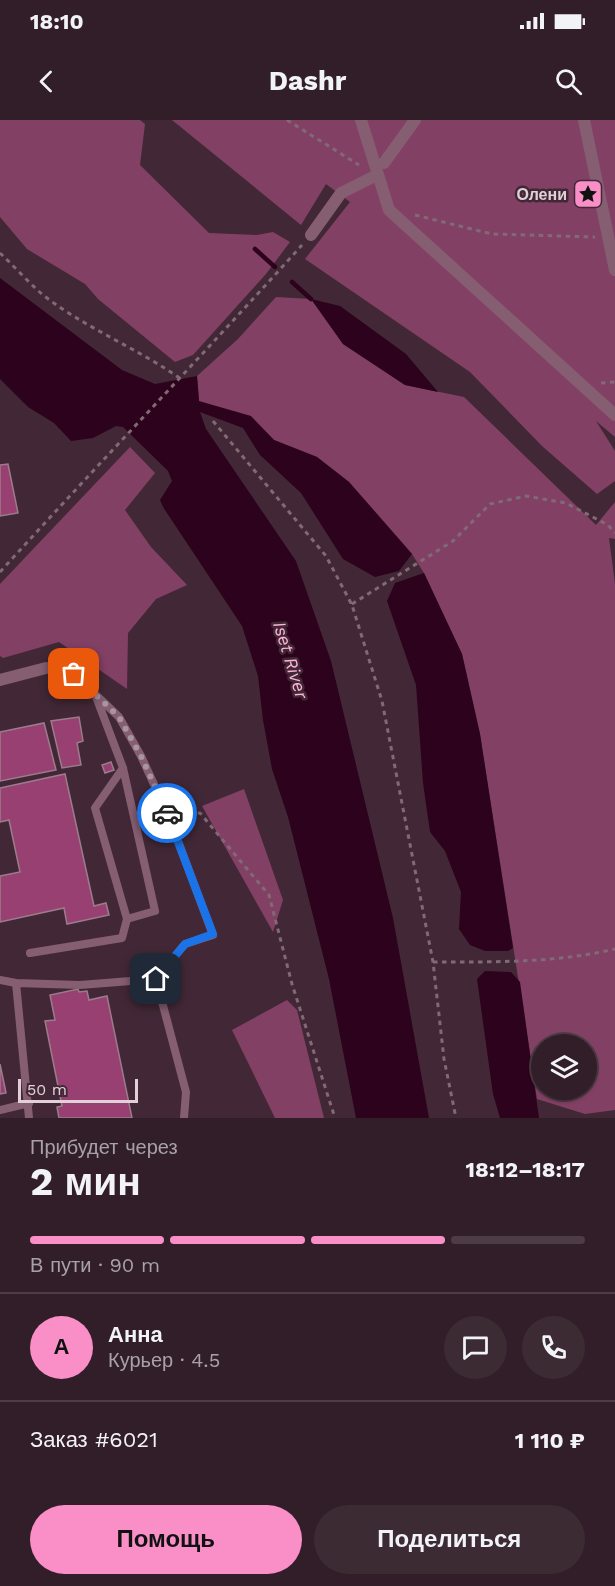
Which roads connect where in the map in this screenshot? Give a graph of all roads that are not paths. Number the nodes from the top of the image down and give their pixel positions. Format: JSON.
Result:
{"nodes":[{"id":1,"x":361,"y":120,"type":"edge"},
{"id":2,"x":415,"y":120,"type":"edge"},
{"id":3,"x":585,"y":120,"type":"edge"},
{"id":4,"x":384,"y":162,"type":"dead end"},
{"id":5,"x":376,"y":175,"type":"junction"},
{"id":6,"x":311,"y":235,"type":"road end"},
{"id":7,"x":615,"y":270,"type":"edge"},
{"id":8,"x":615,"y":415,"type":"edge"},
{"id":9,"x":46,"y":668,"type":"joint"},
{"id":10,"x":0,"y":680,"type":"edge"},
{"id":11,"x":94,"y":691,"type":"junction"},
{"id":12,"x":123,"y":768,"type":"junction"},
{"id":13,"x":127,"y":919,"type":"junction"},
{"id":14,"x":30,"y":953,"type":"dead end"},
{"id":15,"x":156,"y":979,"type":"junction"},
{"id":16,"x":0,"y":980,"type":"edge"},
{"id":17,"x":16,"y":983,"type":"junction"},
{"id":18,"x":29,"y":1103,"type":"junction"},
{"id":19,"x":0,"y":1110,"type":"edge"},
{"id":20,"x":29,"y":1118,"type":"edge"},
{"id":21,"x":184,"y":1118,"type":"edge"}],
"edges":[{"from":1,"to":5,"type":"street"},
{"from":2,"to":4,"type":"street"},
{"from":3,"to":7,"type":"street"},
{"from":5,"to":6,"type":"street"},
{"from":5,"to":8,"type":"street"},
{"from":9,"to":10,"type":"street"},
{"from":9,"to":11,"type":"lane"},
{"from":11,"to":12,"type":"lane"},
{"from":11,"to":15,"type":"lane"},
{"from":12,"to":13,"type":"lane"},
{"from":12,"to":13,"type":"lane"},
{"from":13,"to":14,"type":"lane"},
{"from":15,"to":17,"type":"lane"},
{"from":15,"to":21,"type":"lane"},
{"from":16,"to":17,"type":"lane"},
{"from":17,"to":18,"type":"lane"},
{"from":18,"to":19,"type":"lane"},
{"from":18,"to":20,"type":"lane"}]}
